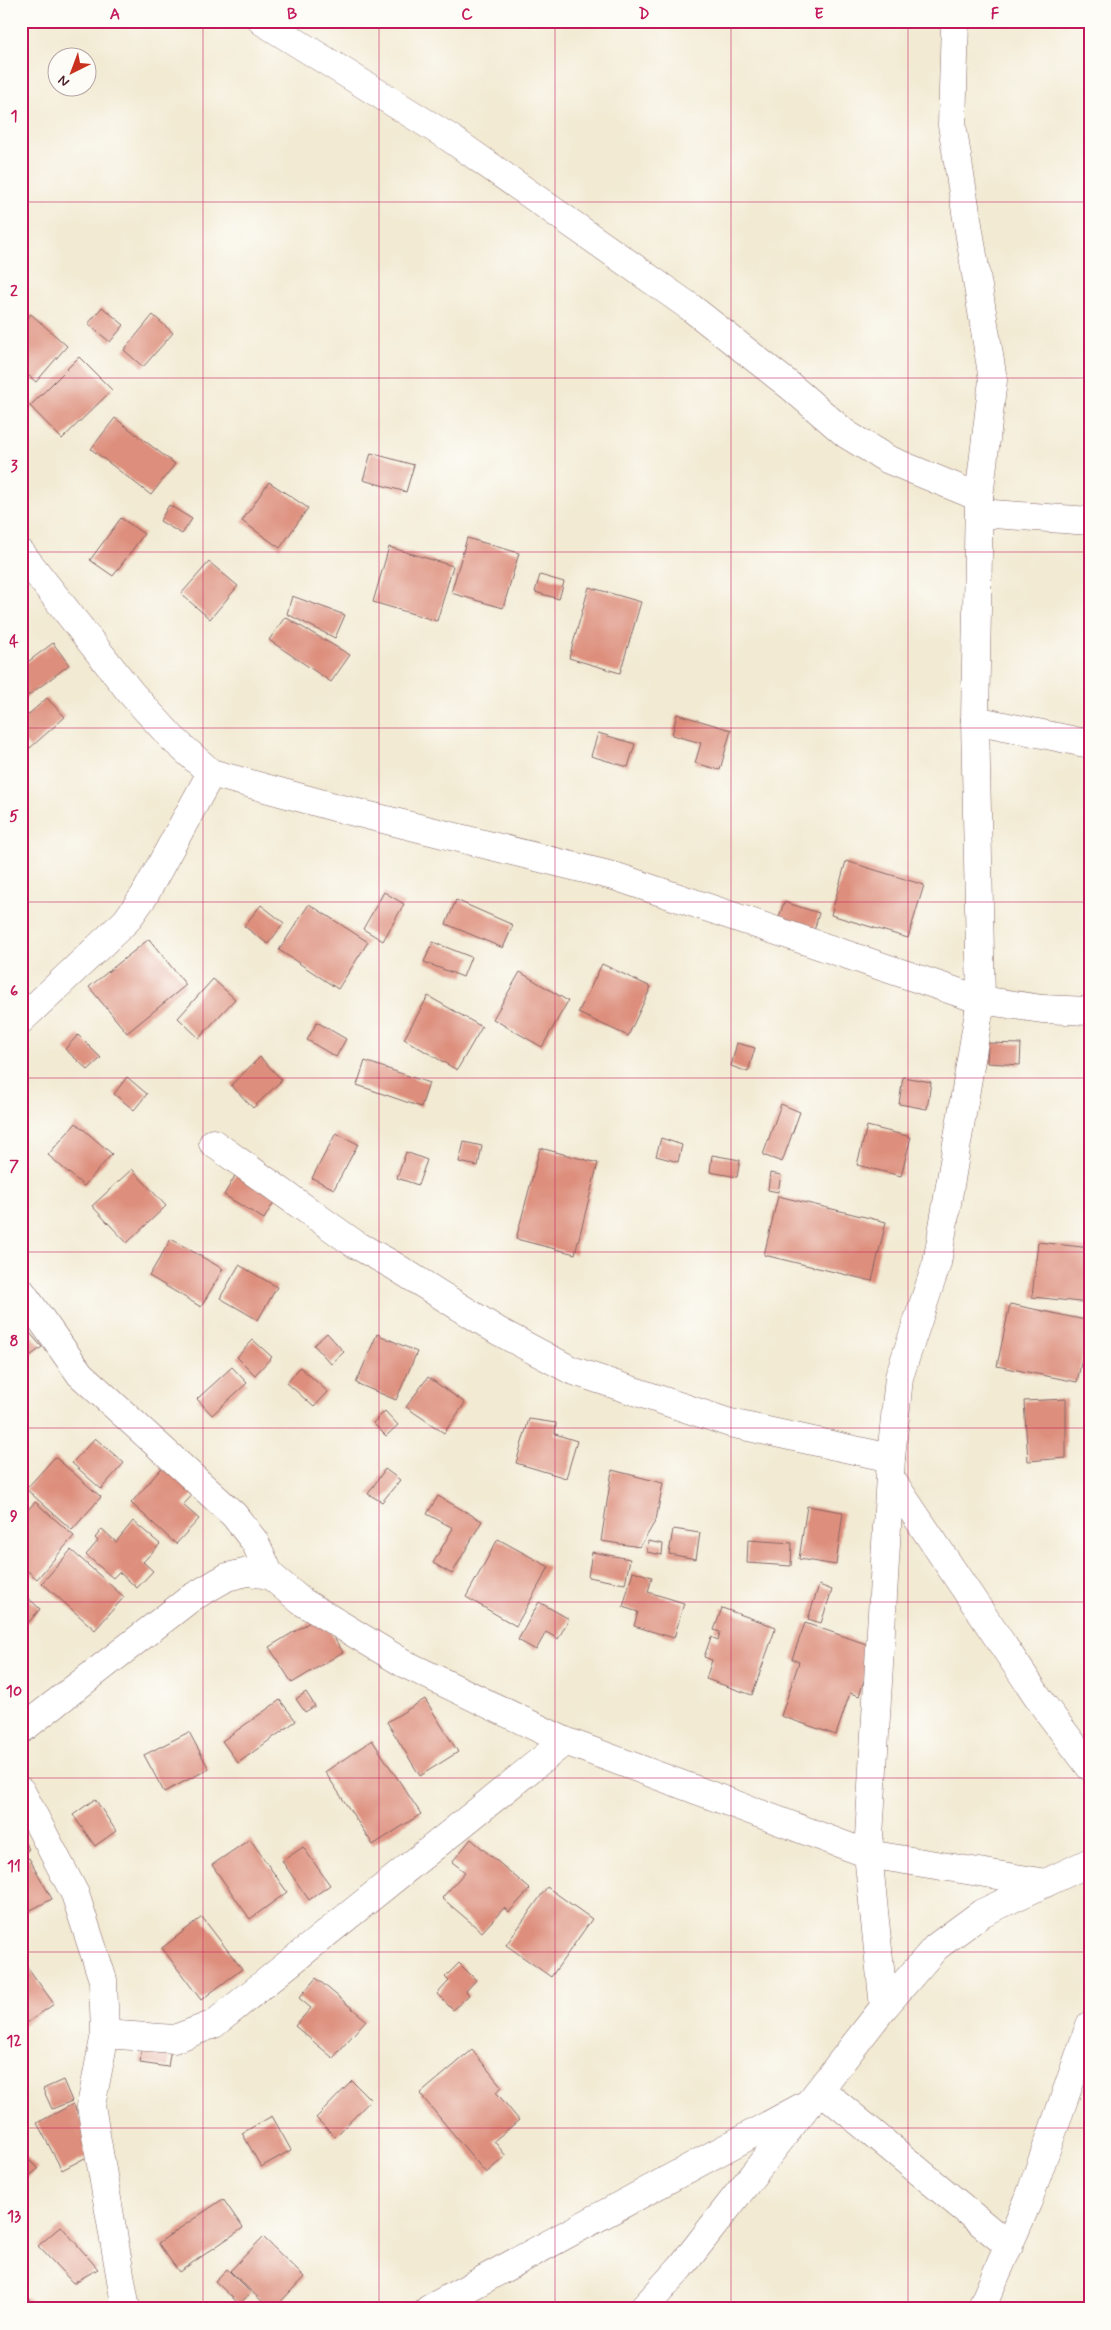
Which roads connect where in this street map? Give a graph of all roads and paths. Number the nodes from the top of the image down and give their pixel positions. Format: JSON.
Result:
{"nodes":[{"id":1,"x":262,"y":21,"type":"edge"},
{"id":2,"x":955,"y":21,"type":"edge"},
{"id":3,"x":979,"y":505,"type":"junction"},
{"id":4,"x":1090,"y":521,"type":"edge"},
{"id":5,"x":21,"y":553,"type":"edge"},
{"id":6,"x":975,"y":720,"type":"junction"},
{"id":7,"x":1090,"y":744,"type":"edge"},
{"id":8,"x":211,"y":773,"type":"junction"},
{"id":9,"x":981,"y":1000,"type":"junction"},
{"id":10,"x":1090,"y":1011,"type":"edge"},
{"id":11,"x":21,"y":1020,"type":"edge"},
{"id":12,"x":213,"y":1143,"type":"dead end"},
{"id":13,"x":21,"y":1291,"type":"edge"},
{"id":14,"x":891,"y":1468,"type":"junction"},
{"id":15,"x":270,"y":1575,"type":"junction"},
{"id":16,"x":21,"y":1730,"type":"edge"},
{"id":17,"x":565,"y":1741,"type":"junction"},
{"id":18,"x":1090,"y":1767,"type":"edge"},
{"id":19,"x":21,"y":1791,"type":"edge"},
{"id":20,"x":868,"y":1854,"type":"junction"},
{"id":21,"x":1090,"y":1862,"type":"edge"},
{"id":22,"x":1046,"y":1883,"type":"junction"},
{"id":23,"x":884,"y":2007,"type":"junction"},
{"id":24,"x":1090,"y":2025,"type":"edge"},
{"id":25,"x":105,"y":2034,"type":"junction"},
{"id":26,"x":817,"y":2096,"type":"junction"},
{"id":27,"x":1009,"y":2246,"type":"junction"},
{"id":28,"x":126,"y":2309,"type":"edge"},
{"id":29,"x":429,"y":2309,"type":"edge"},
{"id":30,"x":643,"y":2309,"type":"edge"},
{"id":31,"x":981,"y":2309,"type":"edge"}],
"edges":[{"from":1,"to":3,"type":"street"},
{"from":2,"to":3,"type":"street"},
{"from":3,"to":4,"type":"street"},
{"from":3,"to":6,"type":"street"},
{"from":5,"to":8,"type":"street"},
{"from":6,"to":7,"type":"street"},
{"from":6,"to":9,"type":"street"},
{"from":8,"to":9,"type":"street"},
{"from":8,"to":11,"type":"street"},
{"from":9,"to":10,"type":"street"},
{"from":9,"to":14,"type":"street"},
{"from":12,"to":14,"type":"street"},
{"from":13,"to":15,"type":"street"},
{"from":14,"to":18,"type":"street"},
{"from":14,"to":20,"type":"street"},
{"from":15,"to":16,"type":"street"},
{"from":15,"to":17,"type":"street"},
{"from":17,"to":20,"type":"street"},
{"from":17,"to":25,"type":"street"},
{"from":19,"to":25,"type":"street"},
{"from":20,"to":22,"type":"street"},
{"from":20,"to":23,"type":"street"},
{"from":21,"to":22,"type":"street"},
{"from":22,"to":23,"type":"street"},
{"from":23,"to":26,"type":"street"},
{"from":24,"to":27,"type":"street"},
{"from":25,"to":28,"type":"street"},
{"from":26,"to":27,"type":"street"},
{"from":26,"to":29,"type":"street"},
{"from":26,"to":30,"type":"street"},
{"from":27,"to":31,"type":"street"}]}
